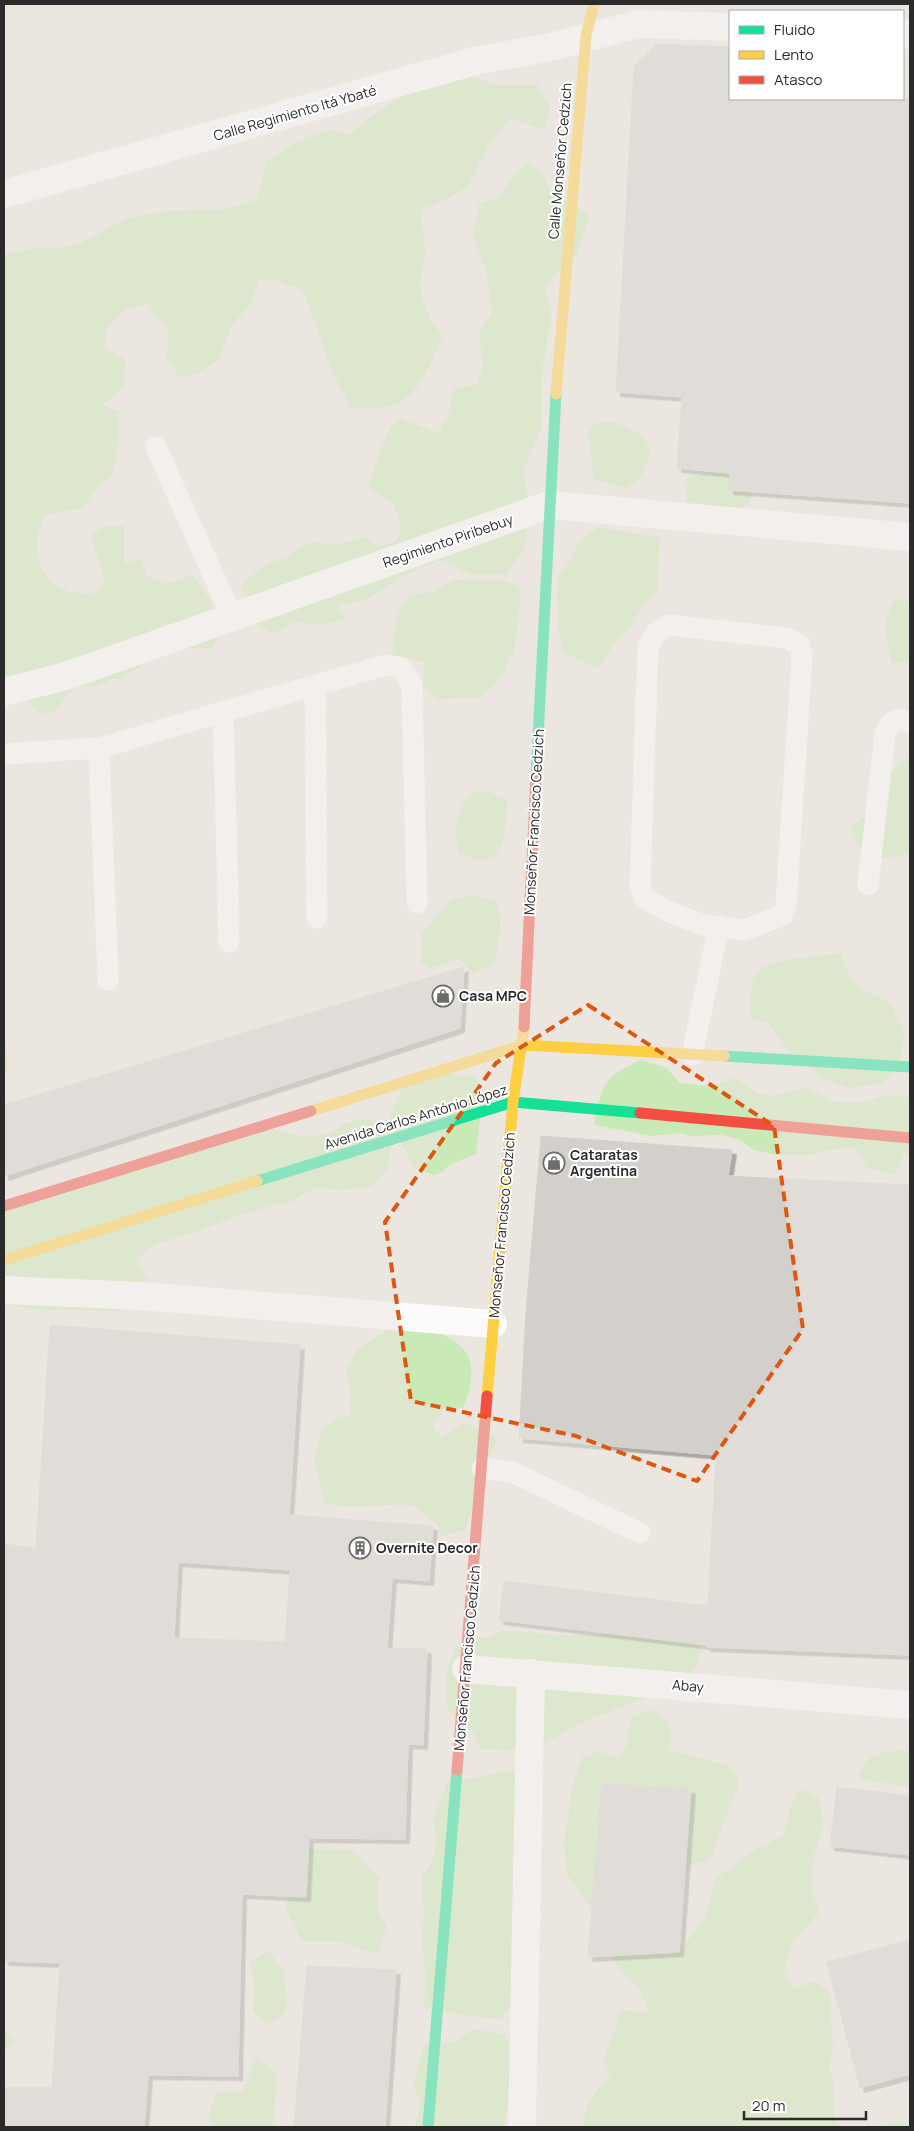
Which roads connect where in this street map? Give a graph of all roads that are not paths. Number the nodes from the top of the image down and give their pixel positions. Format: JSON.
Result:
{"nodes":[{"id":1,"x":594,"y":4,"type":"edge"},
{"id":2,"x":729,"y":27,"type":"edge"},
{"id":3,"x":586,"y":36,"type":"junction"},
{"id":4,"x":4,"y":194,"type":"edge"},
{"id":5,"x":561,"y":322,"type":"joint"},
{"id":6,"x":156,"y":447,"type":"dead end"},
{"id":7,"x":549,"y":505,"type":"junction"},
{"id":8,"x":910,"y":537,"type":"edge"},
{"id":9,"x":232,"y":617,"type":"junction"},
{"id":10,"x":315,"y":686,"type":"junction"},
{"id":11,"x":4,"y":692,"type":"edge"},
{"id":12,"x":223,"y":712,"type":"junction"},
{"id":13,"x":910,"y":722,"type":"edge"},
{"id":14,"x":99,"y":748,"type":"junction"},
{"id":15,"x":4,"y":754,"type":"edge"},
{"id":16,"x":868,"y":885,"type":"dead end"},
{"id":17,"x":417,"y":903,"type":"dead end"},
{"id":18,"x":317,"y":918,"type":"dead end"},
{"id":19,"x":719,"y":926,"type":"junction"},
{"id":20,"x":229,"y":942,"type":"dead end"},
{"id":21,"x":108,"y":980,"type":"dead end"},
{"id":22,"x":523,"y":1045,"type":"junction"},
{"id":23,"x":692,"y":1055,"type":"junction"},
{"id":24,"x":910,"y":1067,"type":"edge"},
{"id":25,"x":513,"y":1102,"type":"junction"},
{"id":26,"x":910,"y":1138,"type":"edge"},
{"id":27,"x":4,"y":1206,"type":"edge"},
{"id":28,"x":4,"y":1260,"type":"edge"},
{"id":29,"x":4,"y":1290,"type":"edge"},
{"id":30,"x":493,"y":1324,"type":"junction"},
{"id":31,"x":482,"y":1468,"type":"junction"},
{"id":32,"x":640,"y":1533,"type":"dead end"},
{"id":33,"x":466,"y":1669,"type":"junction"},
{"id":34,"x":532,"y":1673,"type":"junction"},
{"id":35,"x":910,"y":1705,"type":"edge"},
{"id":36,"x":428,"y":2127,"type":"edge"},
{"id":37,"x":522,"y":2127,"type":"edge"}],
"edges":[{"from":1,"to":3,"type":"street","name":"Calle Monseñor Cedzich"},
{"from":2,"to":3,"type":"street","name":"Calle Regimiento Itá Ybaté"},
{"from":3,"to":4,"type":"street","name":"Calle Regimiento Itá Ybaté"},
{"from":3,"to":5,"type":"street","name":"Calle Monseñor Cedzich"},
{"from":5,"to":7,"type":"street","name":"Monseñor Francisco Cedzich"},
{"from":6,"to":9,"type":"lane"},
{"from":7,"to":8,"type":"street","name":"Regimiento Piribebuy"},
{"from":7,"to":9,"type":"street","name":"Regimiento Piribebuy"},
{"from":7,"to":22,"type":"street","name":"Monseñor Francisco Cedzich"},
{"from":9,"to":11,"type":"street","name":"Regimiento Piribebuy"},
{"from":10,"to":12,"type":"lane"},
{"from":10,"to":17,"type":"lane"},
{"from":10,"to":18,"type":"lane"},
{"from":12,"to":14,"type":"lane"},
{"from":12,"to":20,"type":"lane"},
{"from":13,"to":16,"type":"lane"},
{"from":14,"to":15,"type":"lane"},
{"from":14,"to":21,"type":"lane"},
{"from":19,"to":19,"type":"lane"},
{"from":19,"to":23,"type":"lane"},
{"from":22,"to":23,"type":"street"},
{"from":22,"to":25,"type":"street","name":"Monseñor Francisco Cedzich"},
{"from":22,"to":27,"type":"street"},
{"from":23,"to":24,"type":"street"},
{"from":25,"to":26,"type":"street","name":"Avenida Carlos António López"},
{"from":25,"to":28,"type":"street","name":"Avenida Carlos António López"},
{"from":25,"to":30,"type":"street","name":"Monseñor Francisco Cedzich"},
{"from":29,"to":30,"type":"street"},
{"from":30,"to":31,"type":"street","name":"Monseñor Francisco Cedzich"},
{"from":31,"to":32,"type":"lane"},
{"from":31,"to":33,"type":"street","name":"Monseñor Francisco Cedzich"},
{"from":33,"to":34,"type":"street","name":"Abay"},
{"from":33,"to":36,"type":"street","name":"Monseñor Francisco Cedzich"},
{"from":34,"to":35,"type":"street","name":"Abay"},
{"from":34,"to":37,"type":"street"}]}
